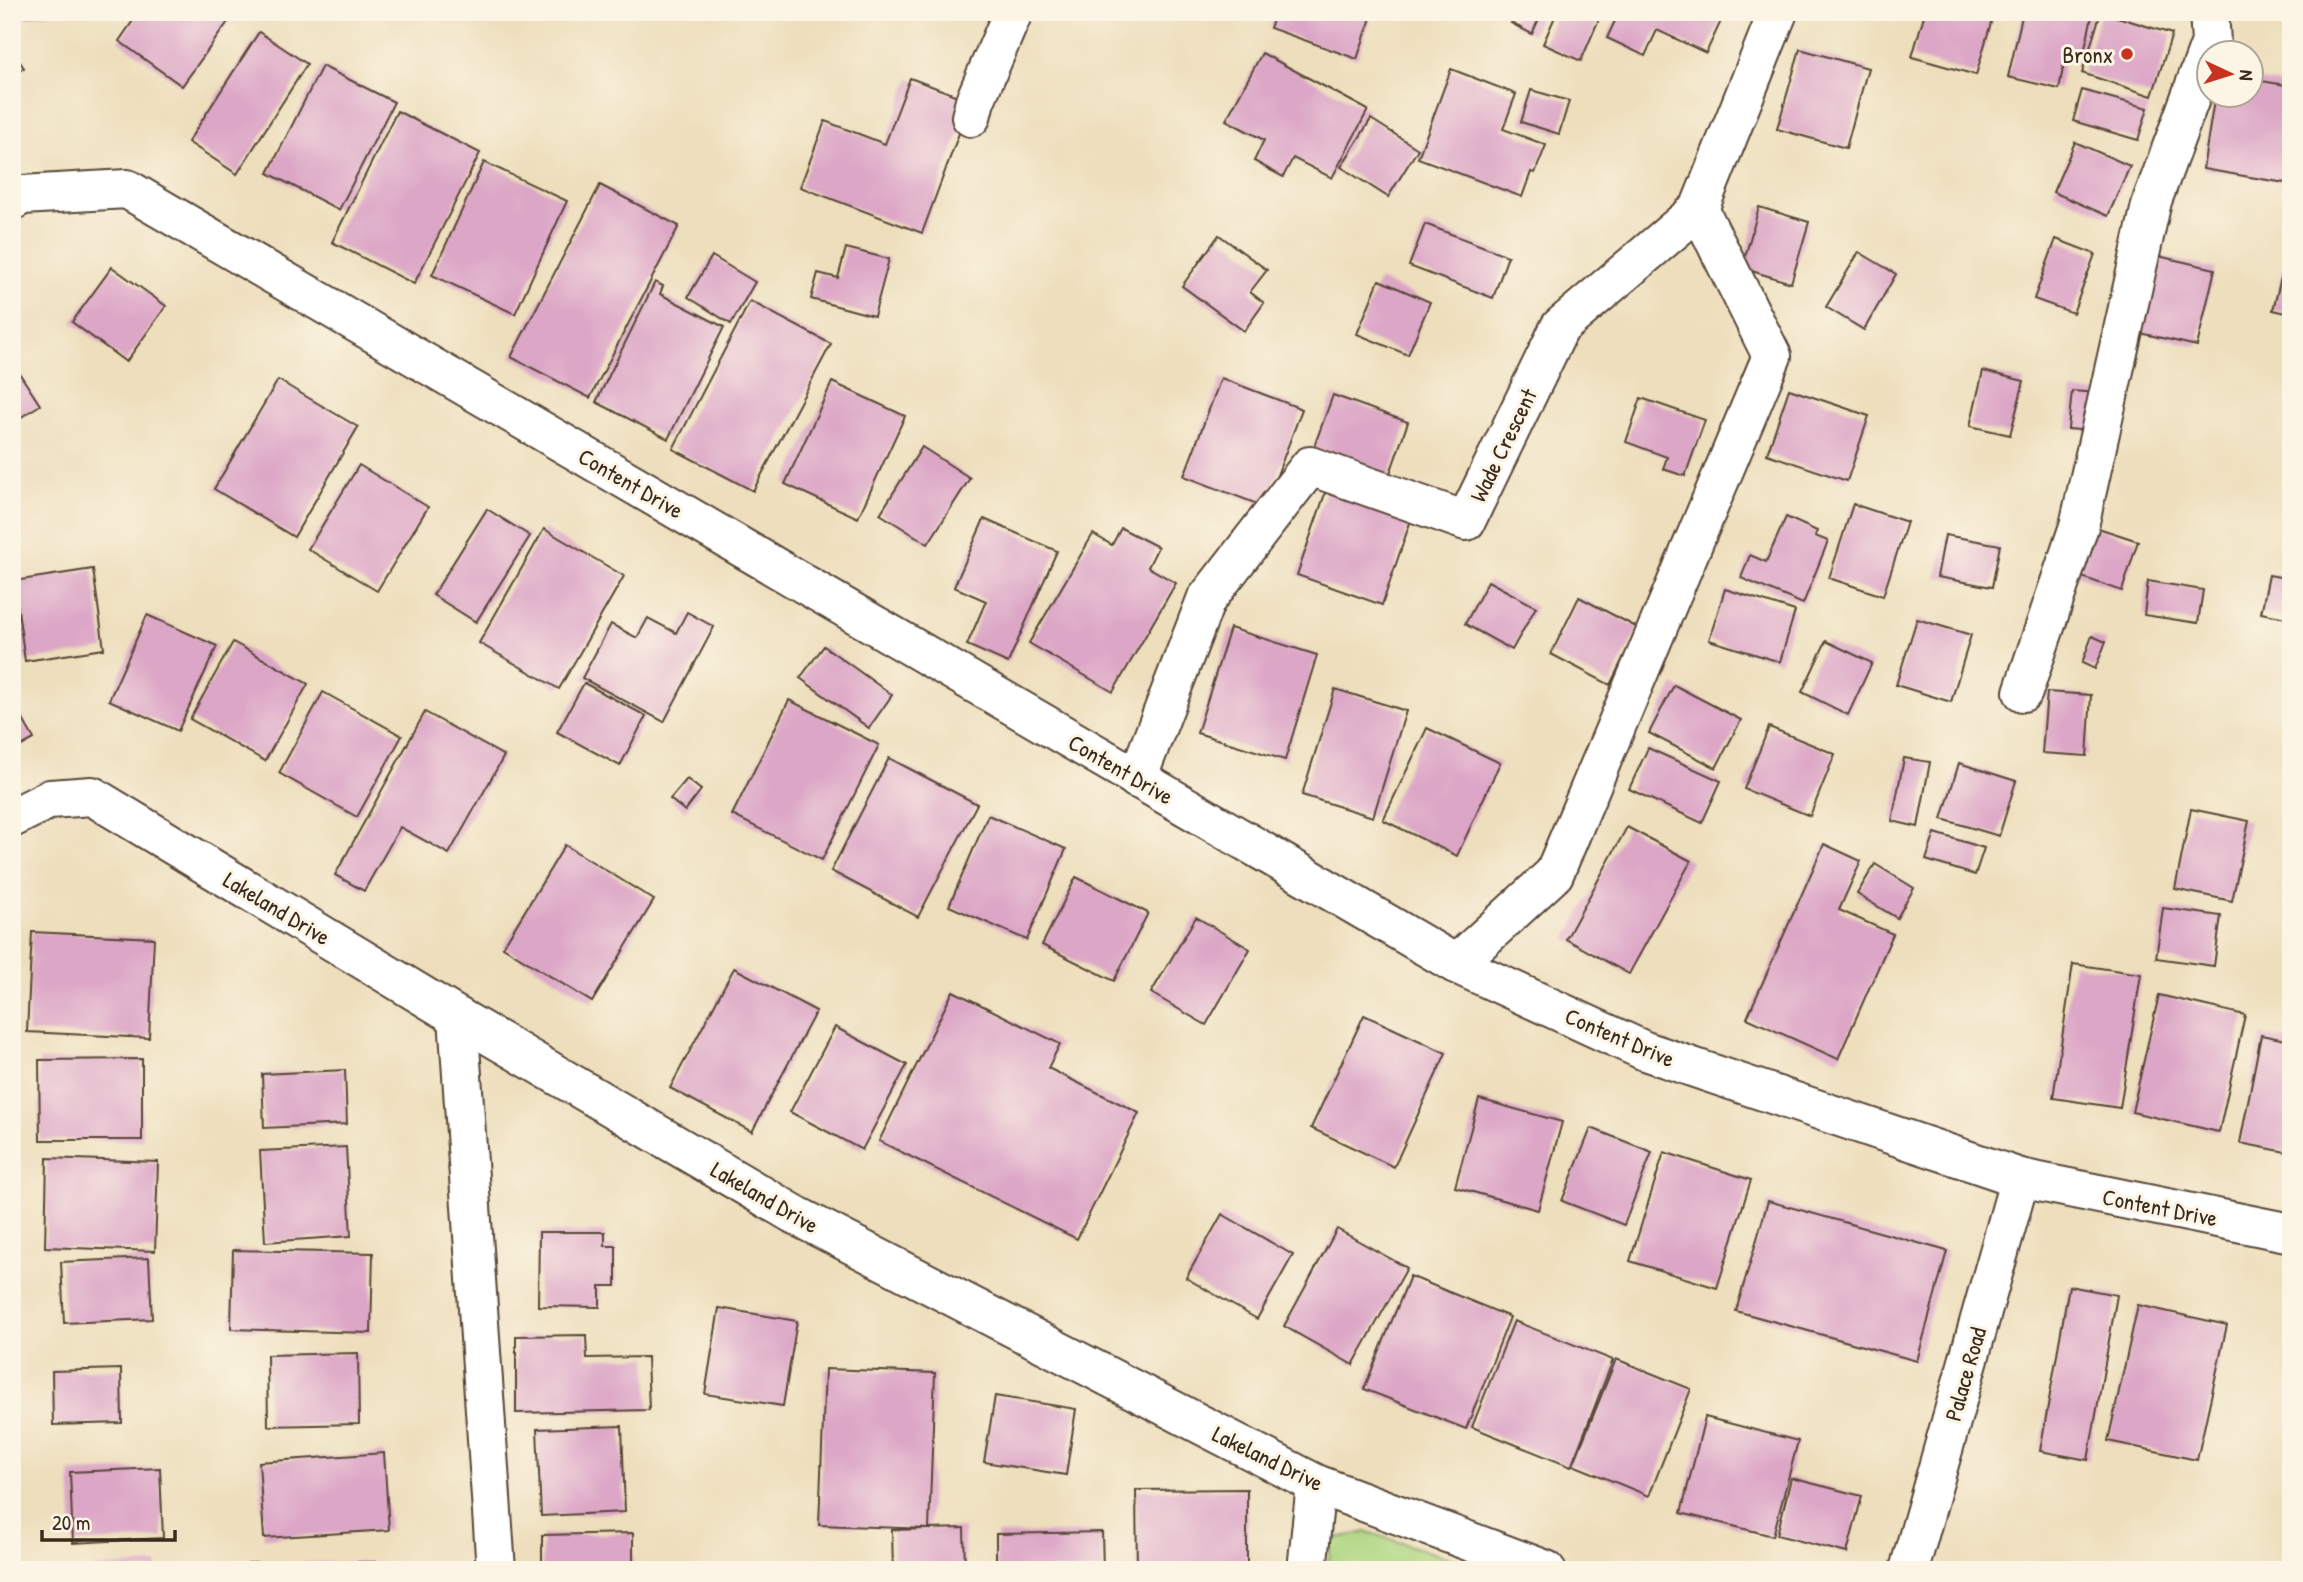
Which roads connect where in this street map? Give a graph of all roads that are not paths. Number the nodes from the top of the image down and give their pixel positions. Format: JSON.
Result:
{"nodes":[{"id":1,"x":1013,"y":12,"type":"edge"},
{"id":2,"x":1778,"y":12,"type":"edge"},
{"id":3,"x":2209,"y":12,"type":"edge"},
{"id":4,"x":971,"y":117,"type":"dead end"},
{"id":5,"x":12,"y":201,"type":"edge"},
{"id":6,"x":1699,"y":209,"type":"junction"},
{"id":7,"x":2023,"y":692,"type":"dead end"},
{"id":8,"x":1137,"y":779,"type":"junction"},
{"id":9,"x":12,"y":818,"type":"edge"},
{"id":10,"x":1456,"y":964,"type":"junction"},
{"id":11,"x":457,"y":1017,"type":"junction"},
{"id":12,"x":2020,"y":1178,"type":"junction"},
{"id":13,"x":2291,"y":1233,"type":"edge"},
{"id":14,"x":1316,"y":1483,"type":"junction"},
{"id":15,"x":496,"y":1570,"type":"edge"},
{"id":16,"x":1307,"y":1570,"type":"edge"},
{"id":17,"x":1546,"y":1570,"type":"edge"},
{"id":18,"x":1909,"y":1570,"type":"edge"}],
"edges":[{"from":1,"to":4,"type":"street"},
{"from":2,"to":6,"type":"street","name":"Wade Crescent"},
{"from":3,"to":7,"type":"street"},
{"from":5,"to":8,"type":"street","name":"Content Drive"},
{"from":6,"to":8,"type":"street","name":"Wade Crescent"},
{"from":6,"to":10,"type":"street"},
{"from":8,"to":10,"type":"street","name":"Content Drive"},
{"from":9,"to":11,"type":"street","name":"Lakeland Drive"},
{"from":10,"to":12,"type":"street","name":"Content Drive"},
{"from":11,"to":14,"type":"street","name":"Lakeland Drive"},
{"from":11,"to":15,"type":"street"},
{"from":12,"to":13,"type":"street","name":"Content Drive"},
{"from":12,"to":18,"type":"street","name":"Palace Road"},
{"from":14,"to":16,"type":"street"},
{"from":14,"to":17,"type":"street","name":"Lakeland Drive"}]}
